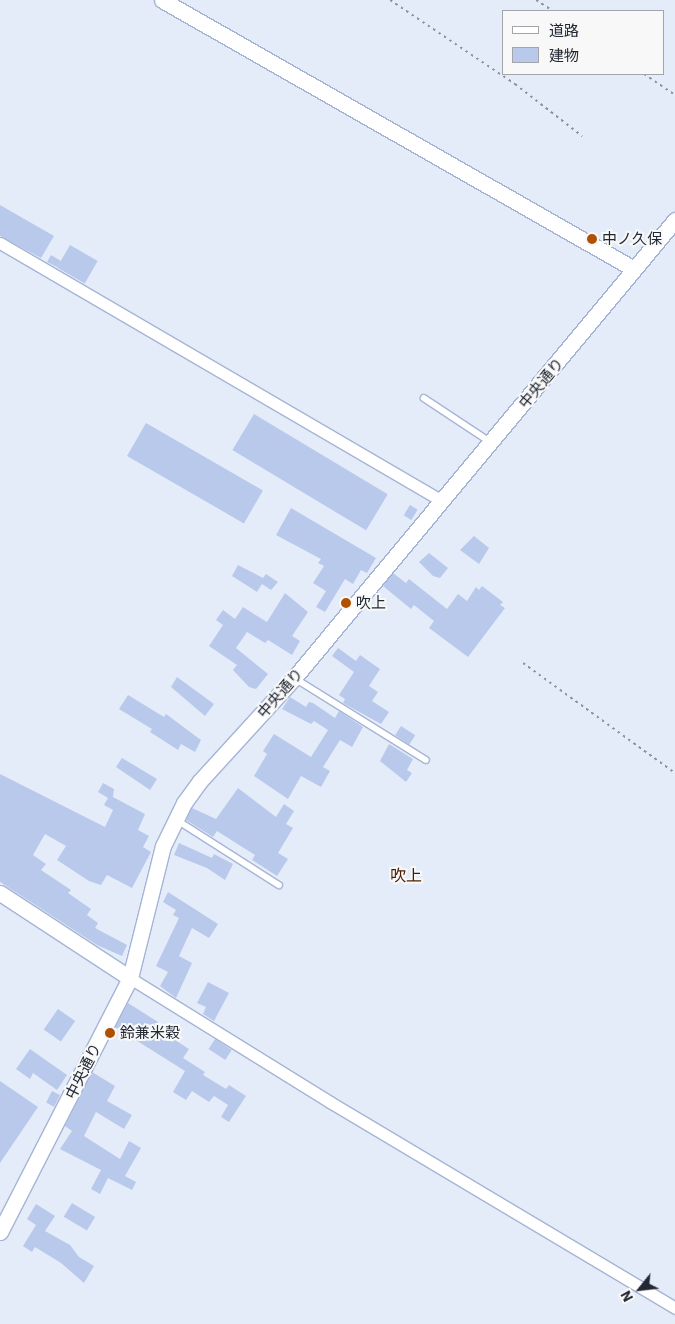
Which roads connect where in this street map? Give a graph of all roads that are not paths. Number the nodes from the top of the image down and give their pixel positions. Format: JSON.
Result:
{"nodes":[{"id":1,"x":162,"y":0,"type":"edge"},
{"id":2,"x":673,"y":225,"type":"edge"},
{"id":3,"x":0,"y":243,"type":"edge"},
{"id":4,"x":634,"y":269,"type":"junction"},
{"id":5,"x":424,"y":398,"type":"dead end"},
{"id":6,"x":491,"y":442,"type":"junction"},
{"id":7,"x":442,"y":501,"type":"junction"},
{"id":8,"x":294,"y":678,"type":"junction"},
{"id":9,"x":426,"y":760,"type":"dead end"},
{"id":10,"x":176,"y":819,"type":"junction"},
{"id":11,"x":279,"y":885,"type":"dead end"},
{"id":12,"x":0,"y":894,"type":"edge"},
{"id":13,"x":130,"y":978,"type":"junction"},
{"id":14,"x":4,"y":1212,"type":"edge"},
{"id":15,"x":0,"y":1232,"type":"edge"},
{"id":16,"x":675,"y":1308,"type":"edge"}],
"edges":[{"from":1,"to":4,"type":"street"},
{"from":2,"to":4,"type":"street","name":"中央通り"},
{"from":3,"to":7,"type":"street"},
{"from":4,"to":6,"type":"street","name":"中央通り"},
{"from":5,"to":6,"type":"lane"},
{"from":6,"to":7,"type":"street","name":"中央通り"},
{"from":7,"to":8,"type":"street","name":"中央通り"},
{"from":8,"to":9,"type":"lane"},
{"from":8,"to":10,"type":"street","name":"中央通り"},
{"from":10,"to":11,"type":"lane"},
{"from":10,"to":13,"type":"street","name":"中央通り"},
{"from":12,"to":13,"type":"street"},
{"from":13,"to":14,"type":"street","name":"中央通り"},
{"from":13,"to":16,"type":"street"},
{"from":14,"to":15,"type":"street","name":"中央通り"}]}
